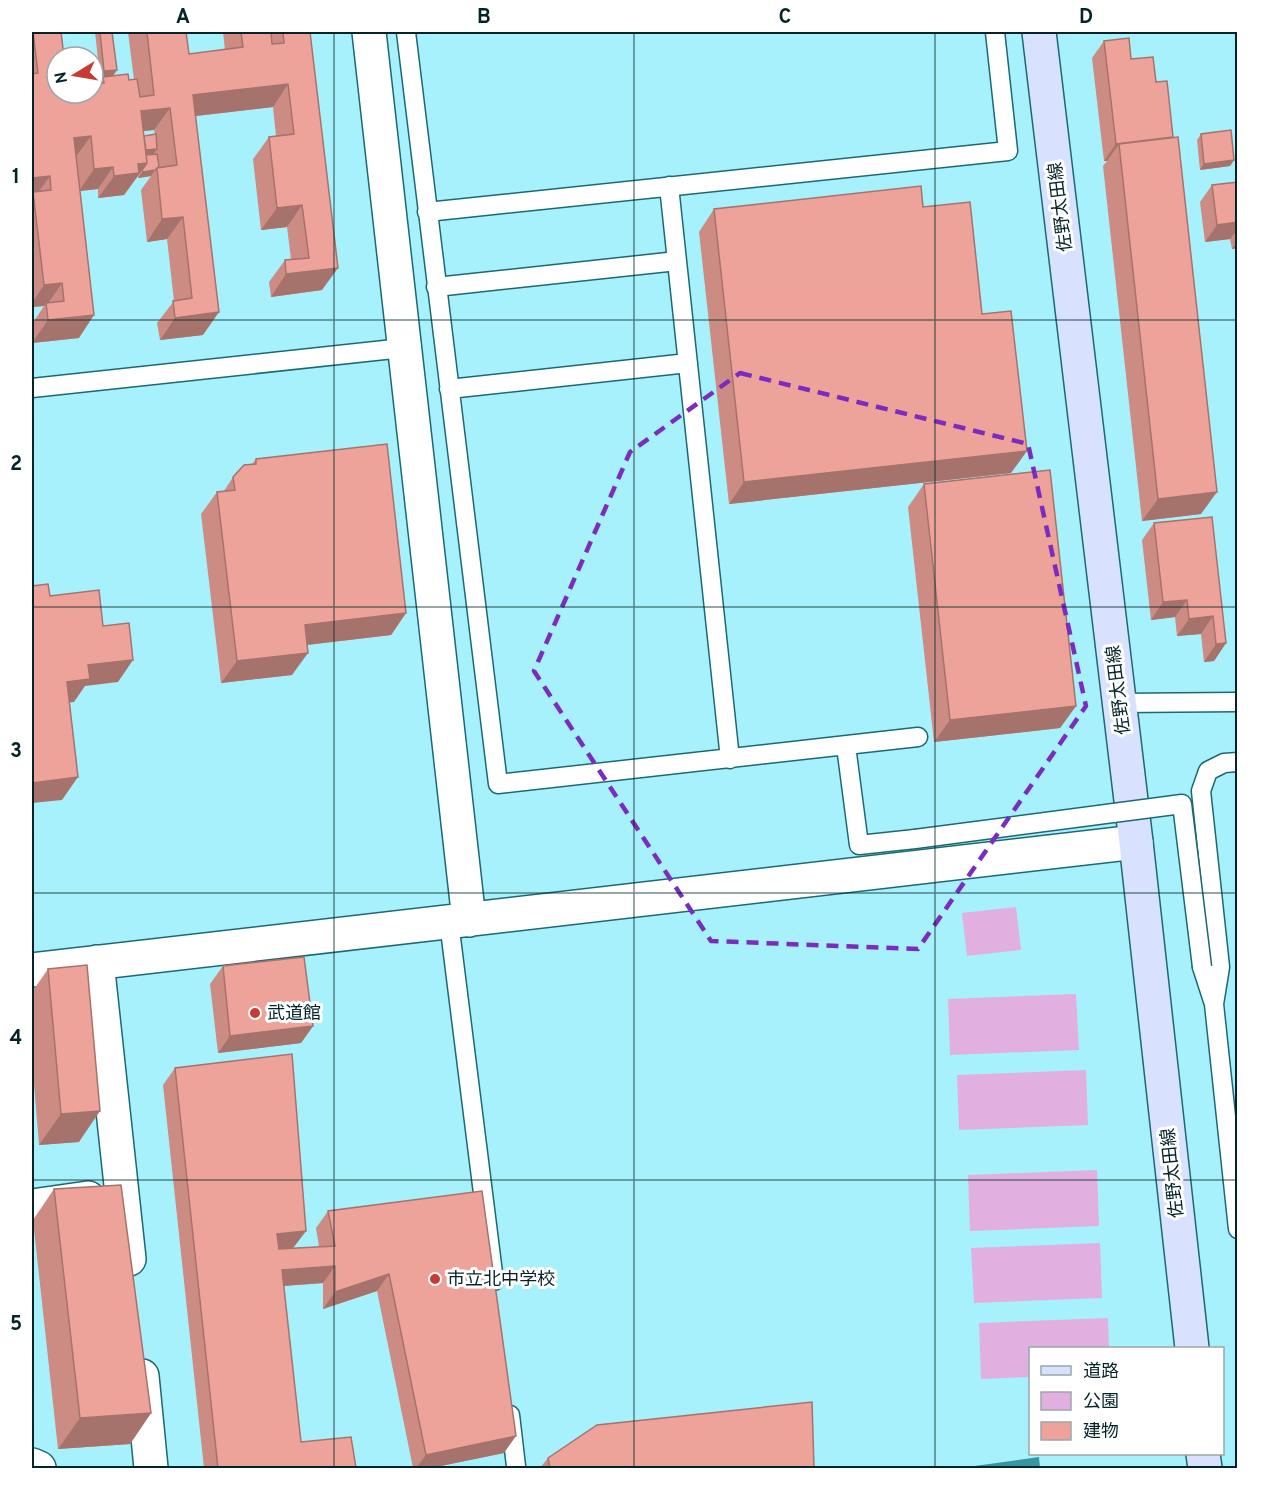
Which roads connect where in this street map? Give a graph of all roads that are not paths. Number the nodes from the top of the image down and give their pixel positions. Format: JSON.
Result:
{"nodes":[{"id":1,"x":369,"y":32,"type":"edge"},
{"id":2,"x":406,"y":32,"type":"edge"},
{"id":3,"x":995,"y":32,"type":"edge"},
{"id":4,"x":1039,"y":32,"type":"edge"},
{"id":5,"x":669,"y":186,"type":"junction"},
{"id":6,"x":427,"y":212,"type":"junction"},
{"id":7,"x":677,"y":261,"type":"junction"},
{"id":8,"x":436,"y":287,"type":"junction"},
{"id":9,"x":403,"y":348,"type":"junction"},
{"id":10,"x":688,"y":363,"type":"junction"},
{"id":11,"x":32,"y":388,"type":"edge"},
{"id":12,"x":449,"y":389,"type":"junction"},
{"id":13,"x":1238,"y":702,"type":"edge"},
{"id":14,"x":1119,"y":703,"type":"junction"},
{"id":15,"x":918,"y":737,"type":"dead end"},
{"id":16,"x":846,"y":746,"type":"junction"},
{"id":17,"x":730,"y":759,"type":"junction"},
{"id":18,"x":1238,"y":762,"type":"edge"},
{"id":19,"x":1136,"y":842,"type":"junction"},
{"id":20,"x":459,"y":921,"type":"junction"},
{"id":21,"x":97,"y":962,"type":"junction"},
{"id":22,"x":32,"y":970,"type":"edge"},
{"id":23,"x":1214,"y":1004,"type":"junction"},
{"id":24,"x":1231,"y":1126,"type":"edge"},
{"id":25,"x":122,"y":1193,"type":"junction"},
{"id":26,"x":32,"y":1206,"type":"edge"},
{"id":27,"x":1238,"y":1229,"type":"edge"},
{"id":28,"x":132,"y":1285,"type":"edge"},
{"id":29,"x":496,"y":1299,"type":"edge"},
{"id":30,"x":138,"y":1342,"type":"edge"},
{"id":31,"x":1192,"y":1347,"type":"edge"},
{"id":32,"x":508,"y":1394,"type":"edge"},
{"id":33,"x":32,"y":1464,"type":"edge"},
{"id":34,"x":516,"y":1466,"type":"dead end"},
{"id":35,"x":39,"y":1468,"type":"edge"},
{"id":36,"x":151,"y":1468,"type":"edge"}],
"edges":[{"from":1,"to":9,"type":"street"},
{"from":2,"to":6,"type":"lane"},
{"from":3,"to":5,"type":"lane"},
{"from":4,"to":14,"type":"main road","name":"佐野太田線"},
{"from":5,"to":6,"type":"lane"},
{"from":5,"to":7,"type":"lane"},
{"from":6,"to":8,"type":"lane"},
{"from":7,"to":8,"type":"lane"},
{"from":7,"to":10,"type":"lane"},
{"from":8,"to":12,"type":"lane"},
{"from":9,"to":11,"type":"lane"},
{"from":9,"to":20,"type":"street"},
{"from":10,"to":12,"type":"lane"},
{"from":10,"to":17,"type":"lane"},
{"from":12,"to":17,"type":"lane"},
{"from":13,"to":14,"type":"lane"},
{"from":14,"to":19,"type":"main road","name":"佐野太田線"},
{"from":15,"to":16,"type":"lane"},
{"from":16,"to":17,"type":"lane"},
{"from":16,"to":23,"type":"lane","bridge":true},
{"from":18,"to":23,"type":"lane"},
{"from":19,"to":20,"type":"street"},
{"from":19,"to":31,"type":"main road","name":"佐野太田線"},
{"from":20,"to":21,"type":"street"},
{"from":20,"to":29,"type":"lane"},
{"from":21,"to":22,"type":"street"},
{"from":21,"to":25,"type":"street"},
{"from":23,"to":24,"type":"lane"},
{"from":24,"to":27,"type":"lane"},
{"from":25,"to":26,"type":"street"},
{"from":25,"to":28,"type":"street"},
{"from":30,"to":36,"type":"street"},
{"from":32,"to":34,"type":"lane"},
{"from":33,"to":35,"type":"street"}]}
